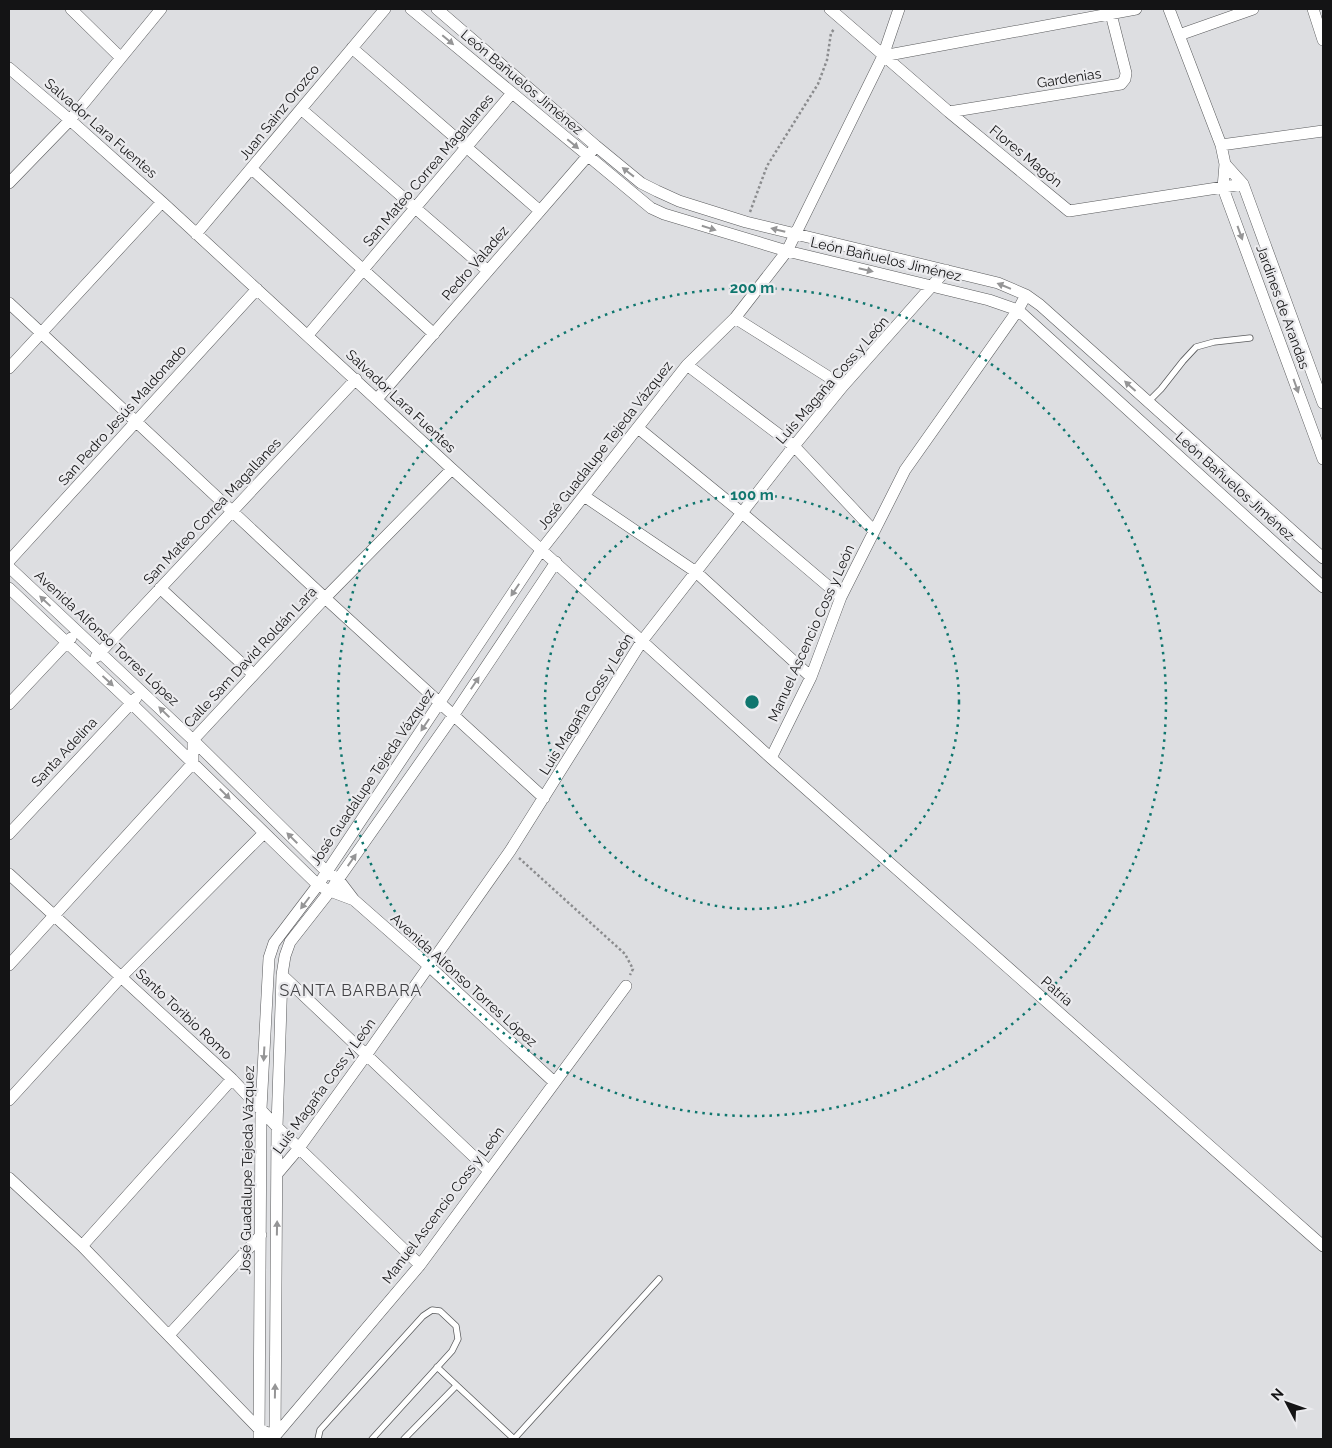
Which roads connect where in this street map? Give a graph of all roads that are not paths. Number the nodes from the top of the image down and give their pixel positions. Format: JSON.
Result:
{"nodes":[{"id":1,"x":71,"y":9,"type":"edge"},
{"id":2,"x":161,"y":9,"type":"edge"},
{"id":3,"x":385,"y":9,"type":"edge"},
{"id":4,"x":411,"y":9,"type":"edge"},
{"id":5,"x":437,"y":9,"type":"edge"},
{"id":6,"x":830,"y":9,"type":"edge"},
{"id":7,"x":898,"y":9,"type":"edge"},
{"id":8,"x":1136,"y":9,"type":"edge"},
{"id":9,"x":1169,"y":9,"type":"edge"},
{"id":10,"x":1253,"y":9,"type":"edge"},
{"id":11,"x":1314,"y":9,"type":"edge"},
{"id":12,"x":1111,"y":14,"type":"junction"},
{"id":13,"x":1178,"y":35,"type":"junction"},
{"id":14,"x":1323,"y":40,"type":"edge"},
{"id":15,"x":352,"y":48,"type":"junction"},
{"id":16,"x":883,"y":56,"type":"junction"},
{"id":17,"x":120,"y":57,"type":"junction"},
{"id":18,"x":9,"y":68,"type":"edge"},
{"id":19,"x":512,"y":93,"type":"junction"},
{"id":20,"x":301,"y":109,"type":"junction"},
{"id":21,"x":949,"y":112,"type":"junction"},
{"id":22,"x":70,"y":120,"type":"junction"},
{"id":23,"x":1323,"y":131,"type":"edge"},
{"id":24,"x":1221,"y":145,"type":"junction"},
{"id":25,"x":596,"y":146,"type":"junction"},
{"id":26,"x":466,"y":147,"type":"junction"},
{"id":27,"x":587,"y":156,"type":"junction"},
{"id":28,"x":1225,"y":164,"type":"junction"},
{"id":29,"x":252,"y":169,"type":"junction"},
{"id":30,"x":9,"y":183,"type":"edge"},
{"id":31,"x":1243,"y":184,"type":"junction"},
{"id":32,"x":1223,"y":188,"type":"junction"},
{"id":33,"x":657,"y":191,"type":"junction"},
{"id":34,"x":162,"y":202,"type":"junction"},
{"id":35,"x":415,"y":208,"type":"junction"},
{"id":36,"x":650,"y":208,"type":"junction"},
{"id":37,"x":540,"y":211,"type":"junction"},
{"id":38,"x":196,"y":234,"type":"junction"},
{"id":39,"x":796,"y":234,"type":"junction"},
{"id":40,"x":787,"y":251,"type":"junction"},
{"id":41,"x":364,"y":270,"type":"junction"},
{"id":42,"x":946,"y":270,"type":"junction"},
{"id":43,"x":488,"y":271,"type":"junction"},
{"id":44,"x":934,"y":286,"type":"junction"},
{"id":45,"x":257,"y":289,"type":"junction"},
{"id":46,"x":1026,"y":295,"type":"junction"},
{"id":47,"x":9,"y":303,"type":"edge"},
{"id":48,"x":1018,"y":310,"type":"junction"},
{"id":49,"x":735,"y":318,"type":"junction"},
{"id":50,"x":41,"y":333,"type":"junction"},
{"id":51,"x":434,"y":334,"type":"junction"},
{"id":52,"x":308,"y":335,"type":"junction"},
{"id":53,"x":1250,"y":338,"type":"dead end"},
{"id":54,"x":688,"y":365,"type":"junction"},
{"id":55,"x":9,"y":368,"type":"edge"},
{"id":56,"x":356,"y":379,"type":"junction"},
{"id":57,"x":843,"y":386,"type":"junction"},
{"id":58,"x":377,"y":399,"type":"junction"},
{"id":59,"x":1148,"y":402,"type":"junction"},
{"id":60,"x":1323,"y":403,"type":"edge"},
{"id":61,"x":136,"y":422,"type":"junction"},
{"id":62,"x":638,"y":428,"type":"junction"},
{"id":63,"x":1319,"y":434,"type":"edge"},
{"id":64,"x":794,"y":446,"type":"junction"},
{"id":65,"x":1323,"y":459,"type":"edge"},
{"id":66,"x":452,"y":469,"type":"junction"},
{"id":67,"x":584,"y":496,"type":"junction"},
{"id":68,"x":233,"y":511,"type":"junction"},
{"id":69,"x":742,"y":513,"type":"junction"},
{"id":70,"x":874,"y":531,"type":"junction"},
{"id":71,"x":542,"y":549,"type":"junction"},
{"id":72,"x":1323,"y":558,"type":"edge"},
{"id":73,"x":9,"y":561,"type":"edge"},
{"id":74,"x":556,"y":562,"type":"junction"},
{"id":75,"x":9,"y":567,"type":"edge"},
{"id":76,"x":696,"y":572,"type":"junction"},
{"id":77,"x":1323,"y":587,"type":"edge"},
{"id":78,"x":9,"y":588,"type":"edge"},
{"id":79,"x":160,"y":588,"type":"junction"},
{"id":80,"x":840,"y":597,"type":"junction"},
{"id":81,"x":325,"y":598,"type":"junction"},
{"id":82,"x":78,"y":631,"type":"junction"},
{"id":83,"x":642,"y":641,"type":"junction"},
{"id":84,"x":67,"y":643,"type":"junction"},
{"id":85,"x":100,"y":652,"type":"junction"},
{"id":86,"x":90,"y":664,"type":"junction"},
{"id":87,"x":253,"y":674,"type":"junction"},
{"id":88,"x":810,"y":678,"type":"junction"},
{"id":89,"x":142,"y":691,"type":"junction"},
{"id":90,"x":131,"y":703,"type":"junction"},
{"id":91,"x":440,"y":703,"type":"junction"},
{"id":92,"x":9,"y":704,"type":"edge"},
{"id":93,"x":453,"y":716,"type":"junction"},
{"id":94,"x":193,"y":740,"type":"junction"},
{"id":95,"x":771,"y":758,"type":"junction"},
{"id":96,"x":193,"y":763,"type":"junction"},
{"id":97,"x":544,"y":798,"type":"junction"},
{"id":98,"x":264,"y":833,"type":"junction"},
{"id":99,"x":9,"y":834,"type":"edge"},
{"id":100,"x":327,"y":872,"type":"junction"},
{"id":101,"x":9,"y":874,"type":"edge"},
{"id":102,"x":338,"y":879,"type":"junction"},
{"id":103,"x":318,"y":884,"type":"junction"},
{"id":104,"x":330,"y":891,"type":"junction"},
{"id":105,"x":354,"y":900,"type":"junction"},
{"id":106,"x":54,"y":916,"type":"junction"},
{"id":107,"x":9,"y":965,"type":"edge"},
{"id":108,"x":429,"y":966,"type":"junction"},
{"id":109,"x":282,"y":975,"type":"junction"},
{"id":110,"x":121,"y":976,"type":"junction"},
{"id":111,"x":626,"y":986,"type":"road end"},
{"id":112,"x":367,"y":1054,"type":"junction"},
{"id":113,"x":232,"y":1079,"type":"junction"},
{"id":114,"x":554,"y":1082,"type":"junction"},
{"id":115,"x":9,"y":1100,"type":"edge"},
{"id":116,"x":261,"y":1109,"type":"junction"},
{"id":117,"x":277,"y":1127,"type":"junction"},
{"id":118,"x":299,"y":1148,"type":"junction"},
{"id":119,"x":489,"y":1170,"type":"junction"},
{"id":120,"x":278,"y":1174,"type":"junction"},
{"id":121,"x":9,"y":1178,"type":"edge"},
{"id":122,"x":261,"y":1235,"type":"junction"},
{"id":123,"x":82,"y":1246,"type":"junction"},
{"id":124,"x":1323,"y":1246,"type":"edge"},
{"id":125,"x":420,"y":1265,"type":"junction"},
{"id":126,"x":659,"y":1279,"type":"dead end"},
{"id":127,"x":169,"y":1335,"type":"junction"},
{"id":128,"x":437,"y":1368,"type":"junction"},
{"id":129,"x":456,"y":1386,"type":"junction"},
{"id":130,"x":259,"y":1434,"type":"edge"},
{"id":131,"x":275,"y":1438,"type":"edge"},
{"id":132,"x":318,"y":1439,"type":"edge"},
{"id":133,"x":372,"y":1439,"type":"edge"},
{"id":134,"x":404,"y":1439,"type":"edge"},
{"id":135,"x":514,"y":1439,"type":"edge"}],
"edges":[{"from":1,"to":17,"type":"street"},
{"from":2,"to":17,"type":"street"},
{"from":3,"to":15,"type":"street","name":"Juan Sainz Orozco"},
{"from":4,"to":19,"type":"street","name":"León Bañuelos Jiménez","one_way":true},
{"from":5,"to":25,"type":"street","name":"León Bañuelos Jiménez"},
{"from":6,"to":16,"type":"street","name":"Flores Magón"},
{"from":7,"to":16,"type":"street","name":"José Guadalupe Tejeda Vázquez"},
{"from":8,"to":12,"type":"street"},
{"from":9,"to":13,"type":"street","name":"Jardines de Arandas"},
{"from":10,"to":13,"type":"street"},
{"from":11,"to":14,"type":"street"},
{"from":12,"to":16,"type":"street"},
{"from":12,"to":21,"type":"street","name":"Gardenias"},
{"from":13,"to":24,"type":"street","name":"Jardines de Arandas"},
{"from":15,"to":20,"type":"street","name":"Juan Sainz Orozco"},
{"from":15,"to":26,"type":"street"},
{"from":16,"to":21,"type":"street","name":"Flores Magón"},
{"from":16,"to":39,"type":"street","name":"José Guadalupe Tejeda Vázquez"},
{"from":17,"to":22,"type":"street"},
{"from":18,"to":22,"type":"street","name":"Salvador Lara Fuentes"},
{"from":19,"to":26,"type":"street","name":"San Mateo Correa Magallanes"},
{"from":19,"to":27,"type":"street","name":"León Bañuelos Jiménez","one_way":true},
{"from":20,"to":29,"type":"street","name":"Juan Sainz Orozco"},
{"from":20,"to":35,"type":"street"},
{"from":21,"to":32,"type":"street","name":"Flores Magón"},
{"from":22,"to":30,"type":"street"},
{"from":22,"to":34,"type":"street","name":"Salvador Lara Fuentes"},
{"from":23,"to":24,"type":"street"},
{"from":24,"to":28,"type":"street","name":"Jardines de Arandas"},
{"from":25,"to":27,"type":"street","name":"Pedro Valadez"},
{"from":33,"to":25,"type":"street","name":"León Bañuelos Jiménez","one_way":true},
{"from":26,"to":35,"type":"street","name":"San Mateo Correa Magallanes"},
{"from":26,"to":37,"type":"street"},
{"from":27,"to":36,"type":"street","name":"León Bañuelos Jiménez"},
{"from":27,"to":37,"type":"street","name":"Pedro Valadez"},
{"from":28,"to":31,"type":"street","name":"Jardines de Arandas"},
{"from":28,"to":32,"type":"street","name":"Jardines de Arandas"},
{"from":29,"to":38,"type":"street","name":"Juan Sainz Orozco"},
{"from":29,"to":41,"type":"street"},
{"from":31,"to":32,"type":"street","name":"Flores Magón"},
{"from":31,"to":60,"type":"street","name":"Jardines de Arandas"},
{"from":32,"to":63,"type":"street","name":"Jardines de Arandas","one_way":true},
{"from":33,"to":36,"type":"street"},
{"from":39,"to":33,"type":"street","name":"León Bañuelos Jiménez","one_way":true},
{"from":34,"to":38,"type":"street","name":"Salvador Lara Fuentes"},
{"from":34,"to":50,"type":"street"},
{"from":35,"to":41,"type":"street","name":"San Mateo Correa Magallanes"},
{"from":35,"to":43,"type":"street"},
{"from":36,"to":40,"type":"street","name":"León Bañuelos Jiménez","one_way":true},
{"from":37,"to":43,"type":"street","name":"Pedro Valadez"},
{"from":38,"to":45,"type":"street","name":"Salvador Lara Fuentes"},
{"from":39,"to":40,"type":"street","name":"José Guadalupe Tejeda Vázquez"},
{"from":39,"to":42,"type":"street","name":"León Bañuelos Jiménez"},
{"from":40,"to":44,"type":"street","name":"León Bañuelos Jiménez","one_way":true},
{"from":40,"to":49,"type":"street","name":"José Guadalupe Tejeda Vázquez"},
{"from":41,"to":51,"type":"street"},
{"from":41,"to":52,"type":"street","name":"San Mateo Correa Magallanes"},
{"from":42,"to":44,"type":"street","name":"Luis Magaña Coss y León"},
{"from":46,"to":42,"type":"street","name":"León Bañuelos Jiménez","one_way":true},
{"from":43,"to":51,"type":"street","name":"Pedro Valadez"},
{"from":44,"to":48,"type":"street","name":"León Bañuelos Jiménez"},
{"from":44,"to":57,"type":"street","name":"Luis Magaña Coss y León"},
{"from":45,"to":52,"type":"street","name":"Salvador Lara Fuentes"},
{"from":45,"to":61,"type":"street","name":"San Pedro Jesús Maldonado"},
{"from":46,"to":48,"type":"street","name":"Manuel Ascencio Coss y León"},
{"from":59,"to":46,"type":"street","name":"León Bañuelos Jiménez","one_way":true},
{"from":47,"to":50,"type":"street"},
{"from":48,"to":70,"type":"street","name":"Manuel Ascencio Coss y León"},
{"from":48,"to":77,"type":"street","name":"León Bañuelos Jiménez"},
{"from":49,"to":54,"type":"street","name":"José Guadalupe Tejeda Vázquez"},
{"from":49,"to":57,"type":"street"},
{"from":50,"to":55,"type":"street"},
{"from":50,"to":61,"type":"street"},
{"from":51,"to":58,"type":"street","name":"Pedro Valadez"},
{"from":52,"to":56,"type":"street","name":"Salvador Lara Fuentes"},
{"from":53,"to":59,"type":"lane"},
{"from":54,"to":62,"type":"street","name":"José Guadalupe Tejeda Vázquez"},
{"from":54,"to":64,"type":"street"},
{"from":56,"to":58,"type":"street","name":"Salvador Lara Fuentes"},
{"from":56,"to":68,"type":"street","name":"San Mateo Correa Magallanes"},
{"from":57,"to":64,"type":"street","name":"Luis Magaña Coss y León"},
{"from":58,"to":66,"type":"street","name":"Salvador Lara Fuentes"},
{"from":59,"to":72,"type":"street","name":"León Bañuelos Jiménez"},
{"from":61,"to":68,"type":"street"},
{"from":61,"to":73,"type":"street","name":"San Pedro Jesús Maldonado"},
{"from":62,"to":67,"type":"street","name":"José Guadalupe Tejeda Vázquez"},
{"from":62,"to":69,"type":"street"},
{"from":63,"to":65,"type":"street","name":"Jardines de Arandas"},
{"from":64,"to":69,"type":"street","name":"Luis Magaña Coss y León"},
{"from":64,"to":70,"type":"street"},
{"from":66,"to":71,"type":"street","name":"Salvador Lara Fuentes"},
{"from":66,"to":81,"type":"street","name":"Calle Sam David Roldán Lara"},
{"from":67,"to":71,"type":"street","name":"José Guadalupe Tejeda Vázquez"},
{"from":67,"to":76,"type":"street"},
{"from":68,"to":79,"type":"street","name":"San Mateo Correa Magallanes"},
{"from":68,"to":81,"type":"street"},
{"from":69,"to":76,"type":"street","name":"Luis Magaña Coss y León"},
{"from":69,"to":80,"type":"street"},
{"from":70,"to":80,"type":"street","name":"Manuel Ascencio Coss y León"},
{"from":71,"to":74,"type":"street","name":"Salvador Lara Fuentes"},
{"from":71,"to":91,"type":"street","name":"José Guadalupe Tejeda Vázquez","one_way":true},
{"from":74,"to":83,"type":"street","name":"Salvador Lara Fuentes"},
{"from":93,"to":74,"type":"street","name":"José Guadalupe Tejeda Vázquez","one_way":true},
{"from":82,"to":75,"type":"street","name":"Avenida Alfonso Torres López","one_way":true},
{"from":76,"to":83,"type":"street","name":"Luis Magaña Coss y León"},
{"from":76,"to":88,"type":"street"},
{"from":78,"to":84,"type":"street","name":"Avenida Alfonso Torres López"},
{"from":79,"to":85,"type":"street","name":"San Mateo Correa Magallanes"},
{"from":79,"to":87,"type":"street"},
{"from":80,"to":88,"type":"street","name":"Manuel Ascencio Coss y León"},
{"from":81,"to":87,"type":"street","name":"Calle Sam David Roldán Lara"},
{"from":81,"to":91,"type":"street"},
{"from":82,"to":84,"type":"street"},
{"from":82,"to":85,"type":"street","name":"Avenida Alfonso Torres López"},
{"from":83,"to":95,"type":"street","name":"Salvador Lara Fuentes"},
{"from":83,"to":97,"type":"street","name":"Luis Magaña Coss y León"},
{"from":84,"to":86,"type":"street","name":"Avenida Alfonso Torres López"},
{"from":84,"to":92,"type":"street"},
{"from":85,"to":86,"type":"street","name":"San Mateo Correa Magallanes"},
{"from":85,"to":89,"type":"street","name":"Avenida Alfonso Torres López"},
{"from":86,"to":90,"type":"street","name":"Avenida Alfonso Torres López","one_way":true},
{"from":87,"to":94,"type":"street","name":"Calle Sam David Roldán Lara"},
{"from":88,"to":95,"type":"street","name":"Manuel Ascencio Coss y León"},
{"from":89,"to":90,"type":"street","name":"Santa Adelina"},
{"from":94,"to":89,"type":"street","name":"Avenida Alfonso Torres López","one_way":true},
{"from":90,"to":96,"type":"street","name":"Avenida Alfonso Torres López"},
{"from":90,"to":99,"type":"street","name":"Santa Adelina"},
{"from":91,"to":93,"type":"street"},
{"from":91,"to":100,"type":"street","name":"José Guadalupe Tejeda Vázquez","one_way":true},
{"from":93,"to":97,"type":"street"},
{"from":102,"to":93,"type":"street","name":"José Guadalupe Tejeda Vázquez","one_way":true},
{"from":94,"to":96,"type":"street","name":"Calle Sam David Roldán Lara"},
{"from":100,"to":94,"type":"street","name":"Avenida Alfonso Torres López","one_way":true},
{"from":95,"to":124,"type":"street","name":"Patria"},
{"from":96,"to":98,"type":"street","name":"Avenida Alfonso Torres López","one_way":true},
{"from":96,"to":106,"type":"street"},
{"from":97,"to":108,"type":"street","name":"Luis Magaña Coss y León"},
{"from":98,"to":103,"type":"street","name":"Avenida Alfonso Torres López"},
{"from":98,"to":110,"type":"street"},
{"from":100,"to":102,"type":"street","name":"Avenida Alfonso Torres López"},
{"from":100,"to":103,"type":"street","name":"José Guadalupe Tejeda Vázquez"},
{"from":101,"to":106,"type":"street","name":"Santo Toribio Romo"},
{"from":102,"to":104,"type":"street","name":"José Guadalupe Tejeda Vázquez"},
{"from":102,"to":105,"type":"street","name":"Avenida Alfonso Torres López"},
{"from":103,"to":104,"type":"street","name":"Avenida Alfonso Torres López"},
{"from":103,"to":116,"type":"street","name":"José Guadalupe Tejeda Vázquez","one_way":true},
{"from":104,"to":105,"type":"street","name":"Avenida Alfonso Torres López"},
{"from":104,"to":109,"type":"street","name":"José Guadalupe Tejeda Vázquez"},
{"from":105,"to":108,"type":"street","name":"Avenida Alfonso Torres López"},
{"from":106,"to":107,"type":"street"},
{"from":106,"to":110,"type":"street","name":"Santo Toribio Romo"},
{"from":108,"to":112,"type":"street","name":"Luis Magaña Coss y León"},
{"from":108,"to":114,"type":"street","name":"Avenida Alfonso Torres López"},
{"from":109,"to":112,"type":"street"},
{"from":109,"to":117,"type":"street","name":"José Guadalupe Tejeda Vázquez"},
{"from":110,"to":113,"type":"street","name":"Santo Toribio Romo"},
{"from":110,"to":115,"type":"street"},
{"from":111,"to":114,"type":"street","name":"Manuel Ascencio Coss y León"},
{"from":112,"to":118,"type":"street","name":"Luis Magaña Coss y León"},
{"from":112,"to":119,"type":"street"},
{"from":113,"to":116,"type":"street","name":"Santo Toribio Romo"},
{"from":113,"to":123,"type":"street"},
{"from":114,"to":119,"type":"street","name":"Manuel Ascencio Coss y León"},
{"from":116,"to":117,"type":"street","name":"Santo Toribio Romo"},
{"from":116,"to":122,"type":"street","name":"José Guadalupe Tejeda Vázquez"},
{"from":117,"to":118,"type":"street","name":"Santo Toribio Romo"},
{"from":117,"to":120,"type":"street","name":"José Guadalupe Tejeda Vázquez"},
{"from":118,"to":120,"type":"street","name":"Luis Magaña Coss y León"},
{"from":118,"to":125,"type":"street","name":"Santo Toribio Romo"},
{"from":119,"to":125,"type":"street","name":"Manuel Ascencio Coss y León"},
{"from":131,"to":120,"type":"street","name":"José Guadalupe Tejeda Vázquez","one_way":true},
{"from":121,"to":123,"type":"street"},
{"from":122,"to":127,"type":"street"},
{"from":122,"to":130,"type":"street","name":"José Guadalupe Tejeda Vázquez"},
{"from":123,"to":127,"type":"street"},
{"from":125,"to":131,"type":"street","name":"Manuel Ascencio Coss y León"},
{"from":126,"to":135,"type":"lane"},
{"from":127,"to":130,"type":"street"},
{"from":128,"to":129,"type":"lane"},
{"from":128,"to":132,"type":"lane"},
{"from":128,"to":133,"type":"lane"},
{"from":129,"to":134,"type":"lane"},
{"from":129,"to":135,"type":"lane"},
{"from":130,"to":131,"type":"street"}]}
